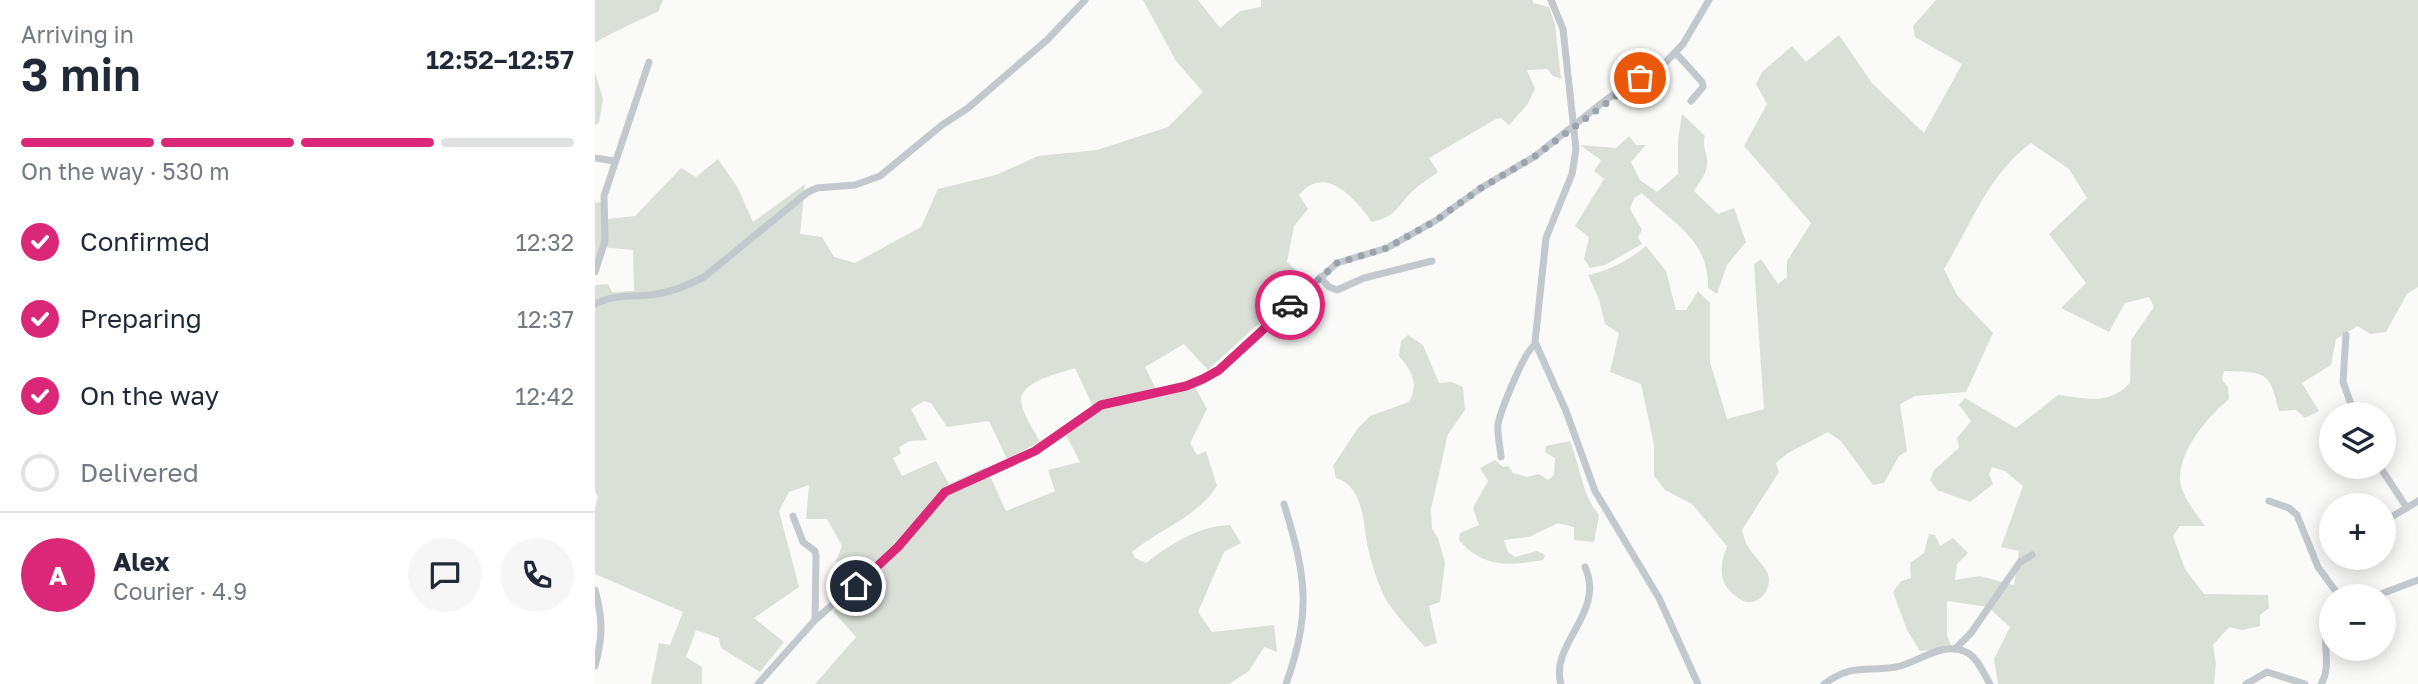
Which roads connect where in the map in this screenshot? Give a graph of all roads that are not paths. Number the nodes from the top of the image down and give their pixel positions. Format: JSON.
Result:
{"nodes":[{"id":1,"x":1086,"y":0,"type":"edge"},
{"id":2,"x":1551,"y":0,"type":"edge"},
{"id":3,"x":1709,"y":0,"type":"edge"},
{"id":4,"x":1676,"y":52,"type":"junction"},
{"id":5,"x":649,"y":62,"type":"dead end"},
{"id":6,"x":1691,"y":101,"type":"dead end"},
{"id":7,"x":1576,"y":126,"type":"junction"},
{"id":8,"x":595,"y":158,"type":"edge"},
{"id":9,"x":614,"y":161,"type":"junction"},
{"id":10,"x":1432,"y":261,"type":"dead end"},
{"id":11,"x":595,"y":272,"type":"edge"},
{"id":12,"x":1320,"y":277,"type":"junction"},
{"id":13,"x":595,"y":304,"type":"edge"},
{"id":14,"x":2346,"y":335,"type":"dead end"},
{"id":15,"x":1535,"y":345,"type":"junction"},
{"id":16,"x":2350,"y":402,"type":"edge"},
{"id":17,"x":1501,"y":457,"type":"dead end"},
{"id":18,"x":2389,"y":479,"type":"edge"},
{"id":19,"x":2269,"y":501,"type":"dead end"},
{"id":20,"x":2418,"y":501,"type":"edge"},
{"id":21,"x":1285,"y":504,"type":"dead end"},
{"id":22,"x":2407,"y":508,"type":"junction"},
{"id":23,"x":2396,"y":514,"type":"edge"},
{"id":24,"x":793,"y":516,"type":"dead end"},
{"id":25,"x":2032,"y":555,"type":"dead end"},
{"id":26,"x":1585,"y":567,"type":"dead end"},
{"id":27,"x":2418,"y":580,"type":"edge"},
{"id":28,"x":2330,"y":584,"type":"edge"},
{"id":29,"x":2396,"y":588,"type":"edge"},
{"id":30,"x":595,"y":590,"type":"edge"},
{"id":31,"x":815,"y":620,"type":"junction"},
{"id":32,"x":1954,"y":650,"type":"junction"},
{"id":33,"x":2328,"y":661,"type":"edge"},
{"id":34,"x":595,"y":666,"type":"edge"},
{"id":35,"x":758,"y":684,"type":"edge"},
{"id":36,"x":1286,"y":684,"type":"edge"},
{"id":37,"x":1561,"y":684,"type":"edge"},
{"id":38,"x":1698,"y":684,"type":"edge"},
{"id":39,"x":1824,"y":684,"type":"edge"},
{"id":40,"x":1990,"y":684,"type":"edge"},
{"id":41,"x":2246,"y":684,"type":"edge"},
{"id":42,"x":2305,"y":684,"type":"edge"},
{"id":43,"x":2321,"y":684,"type":"edge"}],
"edges":[{"from":1,"to":13,"type":"street"},
{"from":2,"to":7,"type":"street"},
{"from":3,"to":4,"type":"street"},
{"from":4,"to":6,"type":"street"},
{"from":4,"to":7,"type":"street"},
{"from":5,"to":9,"type":"street"},
{"from":7,"to":12,"type":"street"},
{"from":7,"to":15,"type":"street"},
{"from":8,"to":9,"type":"street"},
{"from":9,"to":11,"type":"street"},
{"from":10,"to":12,"type":"street"},
{"from":12,"to":31,"type":"street"},
{"from":14,"to":16,"type":"street"},
{"from":15,"to":17,"type":"street"},
{"from":15,"to":38,"type":"street"},
{"from":18,"to":22,"type":"street"},
{"from":19,"to":28,"type":"street"},
{"from":20,"to":22,"type":"street"},
{"from":21,"to":36,"type":"street"},
{"from":22,"to":23,"type":"street"},
{"from":24,"to":31,"type":"street"},
{"from":25,"to":32,"type":"street"},
{"from":26,"to":37,"type":"street"},
{"from":27,"to":29,"type":"street"},
{"from":30,"to":34,"type":"street"},
{"from":31,"to":35,"type":"street"},
{"from":32,"to":39,"type":"street"},
{"from":32,"to":40,"type":"street"},
{"from":33,"to":43,"type":"street"},
{"from":41,"to":42,"type":"street"}]}
